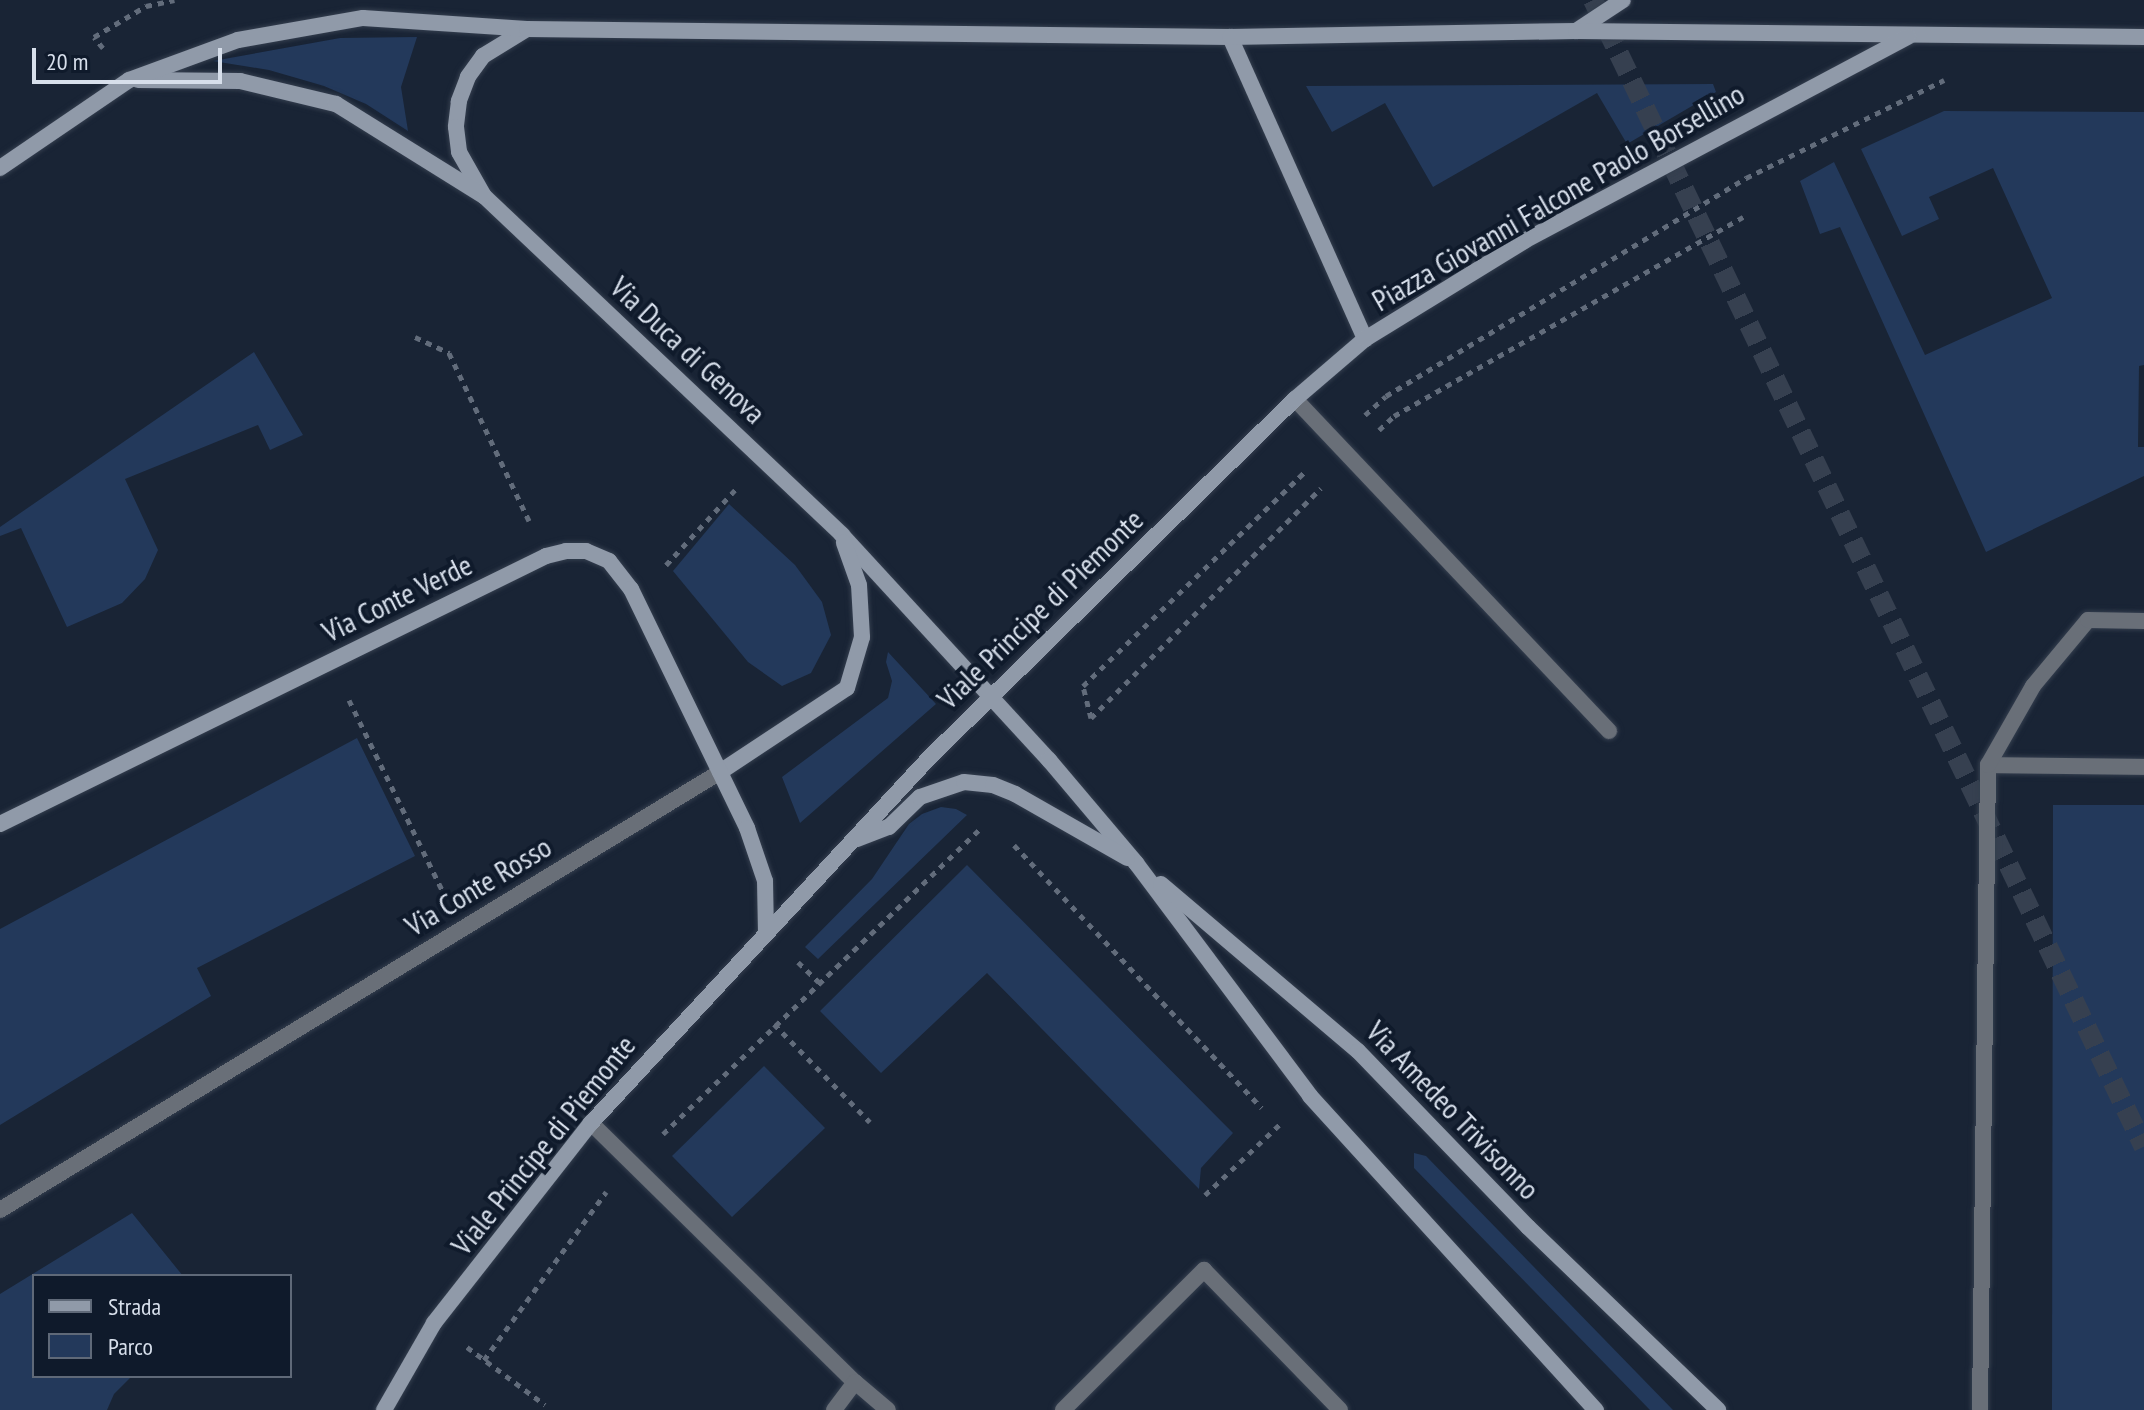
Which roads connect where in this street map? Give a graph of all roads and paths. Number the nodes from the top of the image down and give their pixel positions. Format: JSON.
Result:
{"nodes":[{"id":1,"x":174,"y":0,"type":"edge"},
{"id":2,"x":1623,"y":0,"type":"edge"},
{"id":3,"x":527,"y":29,"type":"junction"},
{"id":4,"x":1576,"y":31,"type":"junction"},
{"id":5,"x":1912,"y":35,"type":"junction"},
{"id":6,"x":1230,"y":37,"type":"junction"},
{"id":7,"x":2144,"y":37,"type":"edge"},
{"id":8,"x":1945,"y":79,"type":"dead end"},
{"id":9,"x":129,"y":80,"type":"junction"},
{"id":10,"x":0,"y":168,"type":"edge"},
{"id":11,"x":484,"y":196,"type":"junction"},
{"id":12,"x":415,"y":337,"type":"dead end"},
{"id":13,"x":1365,"y":339,"type":"junction"},
{"id":14,"x":1295,"y":399,"type":"junction"},
{"id":15,"x":1337,"y":441,"type":"junction"},
{"id":16,"x":762,"y":460,"type":"junction"},
{"id":17,"x":842,"y":535,"type":"junction"},
{"id":18,"x":546,"y":556,"type":"junction"},
{"id":19,"x":631,"y":589,"type":"junction"},
{"id":20,"x":2144,"y":621,"type":"edge"},
{"id":21,"x":331,"y":662,"type":"junction"},
{"id":22,"x":990,"y":697,"type":"junction"},
{"id":23,"x":1091,"y":718,"type":"dead end"},
{"id":24,"x":1609,"y":731,"type":"dead end"},
{"id":25,"x":1988,"y":765,"type":"junction"},
{"id":26,"x":2144,"y":767,"type":"edge"},
{"id":27,"x":720,"y":772,"type":"junction"},
{"id":28,"x":990,"y":820,"type":"dead end"},
{"id":29,"x":0,"y":824,"type":"edge"},
{"id":30,"x":852,"y":841,"type":"junction"},
{"id":31,"x":1011,"y":842,"type":"dead end"},
{"id":32,"x":1136,"y":863,"type":"junction"},
{"id":33,"x":461,"y":929,"type":"junction"},
{"id":34,"x":766,"y":931,"type":"junction"},
{"id":35,"x":774,"y":1024,"type":"junction"},
{"id":36,"x":1310,"y":1096,"type":"junction"},
{"id":37,"x":870,"y":1122,"type":"dead end"},
{"id":38,"x":591,"y":1123,"type":"junction"},
{"id":39,"x":1278,"y":1125,"type":"junction"},
{"id":40,"x":1289,"y":1137,"type":"dead end"},
{"id":41,"x":632,"y":1164,"type":"junction"},
{"id":42,"x":1205,"y":1195,"type":"dead end"},
{"id":43,"x":0,"y":1210,"type":"edge"},
{"id":44,"x":434,"y":1323,"type":"junction"},
{"id":45,"x":484,"y":1360,"type":"junction"},
{"id":46,"x":855,"y":1382,"type":"junction"},
{"id":47,"x":545,"y":1405,"type":"dead end"},
{"id":48,"x":384,"y":1410,"type":"edge"},
{"id":49,"x":834,"y":1410,"type":"edge"},
{"id":50,"x":888,"y":1410,"type":"edge"},
{"id":51,"x":1063,"y":1410,"type":"edge"},
{"id":52,"x":1340,"y":1410,"type":"edge"},
{"id":53,"x":1596,"y":1410,"type":"edge"},
{"id":54,"x":1718,"y":1410,"type":"edge"},
{"id":55,"x":1980,"y":1410,"type":"edge"}],
"edges":[{"from":1,"to":9,"type":"path"},
{"from":2,"to":4,"type":"street"},
{"from":3,"to":6,"type":"street"},
{"from":3,"to":9,"type":"street"},
{"from":3,"to":11,"type":"street","name":"Via Duca di Genova"},
{"from":4,"to":5,"type":"street"},
{"from":4,"to":6,"type":"street"},
{"from":5,"to":7,"type":"street"},
{"from":5,"to":13,"type":"street","name":"Piazza Giovanni Falcone Paolo Borsellino"},
{"from":6,"to":13,"type":"street","name":"Piazza Giovanni Falcone Paolo Borsellino"},
{"from":8,"to":15,"type":"path"},
{"from":9,"to":10,"type":"street"},
{"from":9,"to":11,"type":"street"},
{"from":11,"to":16,"type":"street","name":"Via Duca di Genova"},
{"from":12,"to":18,"type":"path"},
{"from":13,"to":14,"type":"street","name":"Viale Principe di Piemonte"},
{"from":14,"to":15,"type":"street"},
{"from":14,"to":22,"type":"street","name":"Viale Principe di Piemonte"},
{"from":15,"to":23,"type":"path"},
{"from":15,"to":24,"type":"street"},
{"from":16,"to":17,"type":"street","name":"Via Duca di Genova"},
{"from":16,"to":19,"type":"path"},
{"from":17,"to":22,"type":"street","name":"Via Duca di Genova"},
{"from":17,"to":27,"type":"street","name":"Via Conte Rosso"},
{"from":18,"to":19,"type":"street","name":"Via Conte Verde"},
{"from":18,"to":21,"type":"street","name":"Via Conte Verde"},
{"from":19,"to":27,"type":"street","name":"Via Conte Verde"},
{"from":20,"to":25,"type":"street"},
{"from":21,"to":29,"type":"street","name":"Via Conte Verde"},
{"from":21,"to":33,"type":"path"},
{"from":22,"to":30,"type":"street","name":"Viale Principe di Piemonte"},
{"from":22,"to":32,"type":"street","name":"Via Amedeo Trivisonno"},
{"from":25,"to":26,"type":"street"},
{"from":25,"to":55,"type":"street"},
{"from":27,"to":33,"type":"street","name":"Via Conte Rosso"},
{"from":27,"to":34,"type":"street"},
{"from":28,"to":35,"type":"path"},
{"from":30,"to":32,"type":"street","name":"Via Amedeo Trivisonno"},
{"from":30,"to":34,"type":"street","name":"Viale Principe di Piemonte"},
{"from":31,"to":39,"type":"path"},
{"from":32,"to":36,"type":"street","name":"Via Amedeo Trivisonno"},
{"from":32,"to":54,"type":"street","name":"Via Amedeo Trivisonno"},
{"from":33,"to":43,"type":"street","name":"Via Conte Rosso"},
{"from":34,"to":38,"type":"street","name":"Viale Principe di Piemonte"},
{"from":35,"to":37,"type":"path"},
{"from":35,"to":41,"type":"path"},
{"from":36,"to":39,"type":"path"},
{"from":36,"to":53,"type":"street","name":"Via Amedeo Trivisonno"},
{"from":38,"to":41,"type":"street"},
{"from":38,"to":44,"type":"street","name":"Viale Principe di Piemonte"},
{"from":39,"to":40,"type":"path"},
{"from":39,"to":42,"type":"path"},
{"from":41,"to":45,"type":"path"},
{"from":41,"to":46,"type":"street"},
{"from":44,"to":45,"type":"path"},
{"from":44,"to":48,"type":"street","name":"Viale Principe di Piemonte"},
{"from":45,"to":47,"type":"path"},
{"from":46,"to":49,"type":"street"},
{"from":46,"to":50,"type":"street"},
{"from":51,"to":52,"type":"street"}]}
